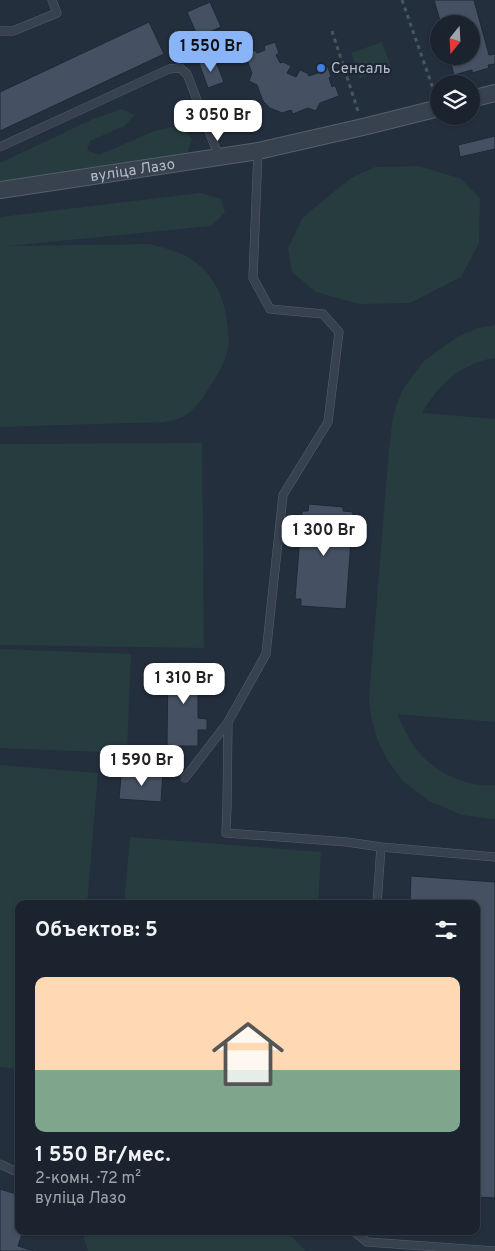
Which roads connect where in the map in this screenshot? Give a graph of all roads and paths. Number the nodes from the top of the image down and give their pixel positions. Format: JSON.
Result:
{"nodes":[{"id":1,"x":52,"y":0,"type":"edge"},
{"id":2,"x":402,"y":0,"type":"edge"},
{"id":3,"x":332,"y":31,"type":"dead end"},
{"id":4,"x":0,"y":32,"type":"edge"},
{"id":5,"x":430,"y":80,"type":"edge"},
{"id":6,"x":495,"y":93,"type":"edge"},
{"id":7,"x":480,"y":97,"type":"edge"},
{"id":8,"x":430,"y":110,"type":"edge"},
{"id":9,"x":364,"y":127,"type":"junction"},
{"id":10,"x":0,"y":147,"type":"edge"},
{"id":11,"x":258,"y":151,"type":"junction"},
{"id":12,"x":219,"y":157,"type":"junction"},
{"id":13,"x":0,"y":190,"type":"edge"},
{"id":14,"x":228,"y":722,"type":"junction"},
{"id":15,"x":185,"y":778,"type":"dead end"},
{"id":16,"x":380,"y":847,"type":"junction"},
{"id":17,"x":495,"y":857,"type":"edge"},
{"id":18,"x":376,"y":900,"type":"edge"},
{"id":19,"x":0,"y":1164,"type":"edge"},
{"id":20,"x":15,"y":1171,"type":"edge"},
{"id":21,"x":358,"y":1235,"type":"edge"},
{"id":22,"x":495,"y":1251,"type":"edge"}],
"edges":[{"from":1,"to":4,"type":"lane"},
{"from":2,"to":5,"type":"path"},
{"from":3,"to":9,"type":"path"},
{"from":6,"to":7,"type":"street"},
{"from":8,"to":9,"type":"street","name":"вуліца Лазо"},
{"from":9,"to":11,"type":"street","name":"вуліца Лазо"},
{"from":10,"to":12,"type":"lane"},
{"from":11,"to":12,"type":"street","name":"вуліца Лазо"},
{"from":11,"to":14,"type":"lane"},
{"from":12,"to":13,"type":"street","name":"вуліца Лазо"},
{"from":14,"to":15,"type":"lane"},
{"from":14,"to":16,"type":"lane"},
{"from":16,"to":17,"type":"lane"},
{"from":16,"to":18,"type":"lane"},
{"from":19,"to":20,"type":"lane"},
{"from":21,"to":22,"type":"lane"}]}
